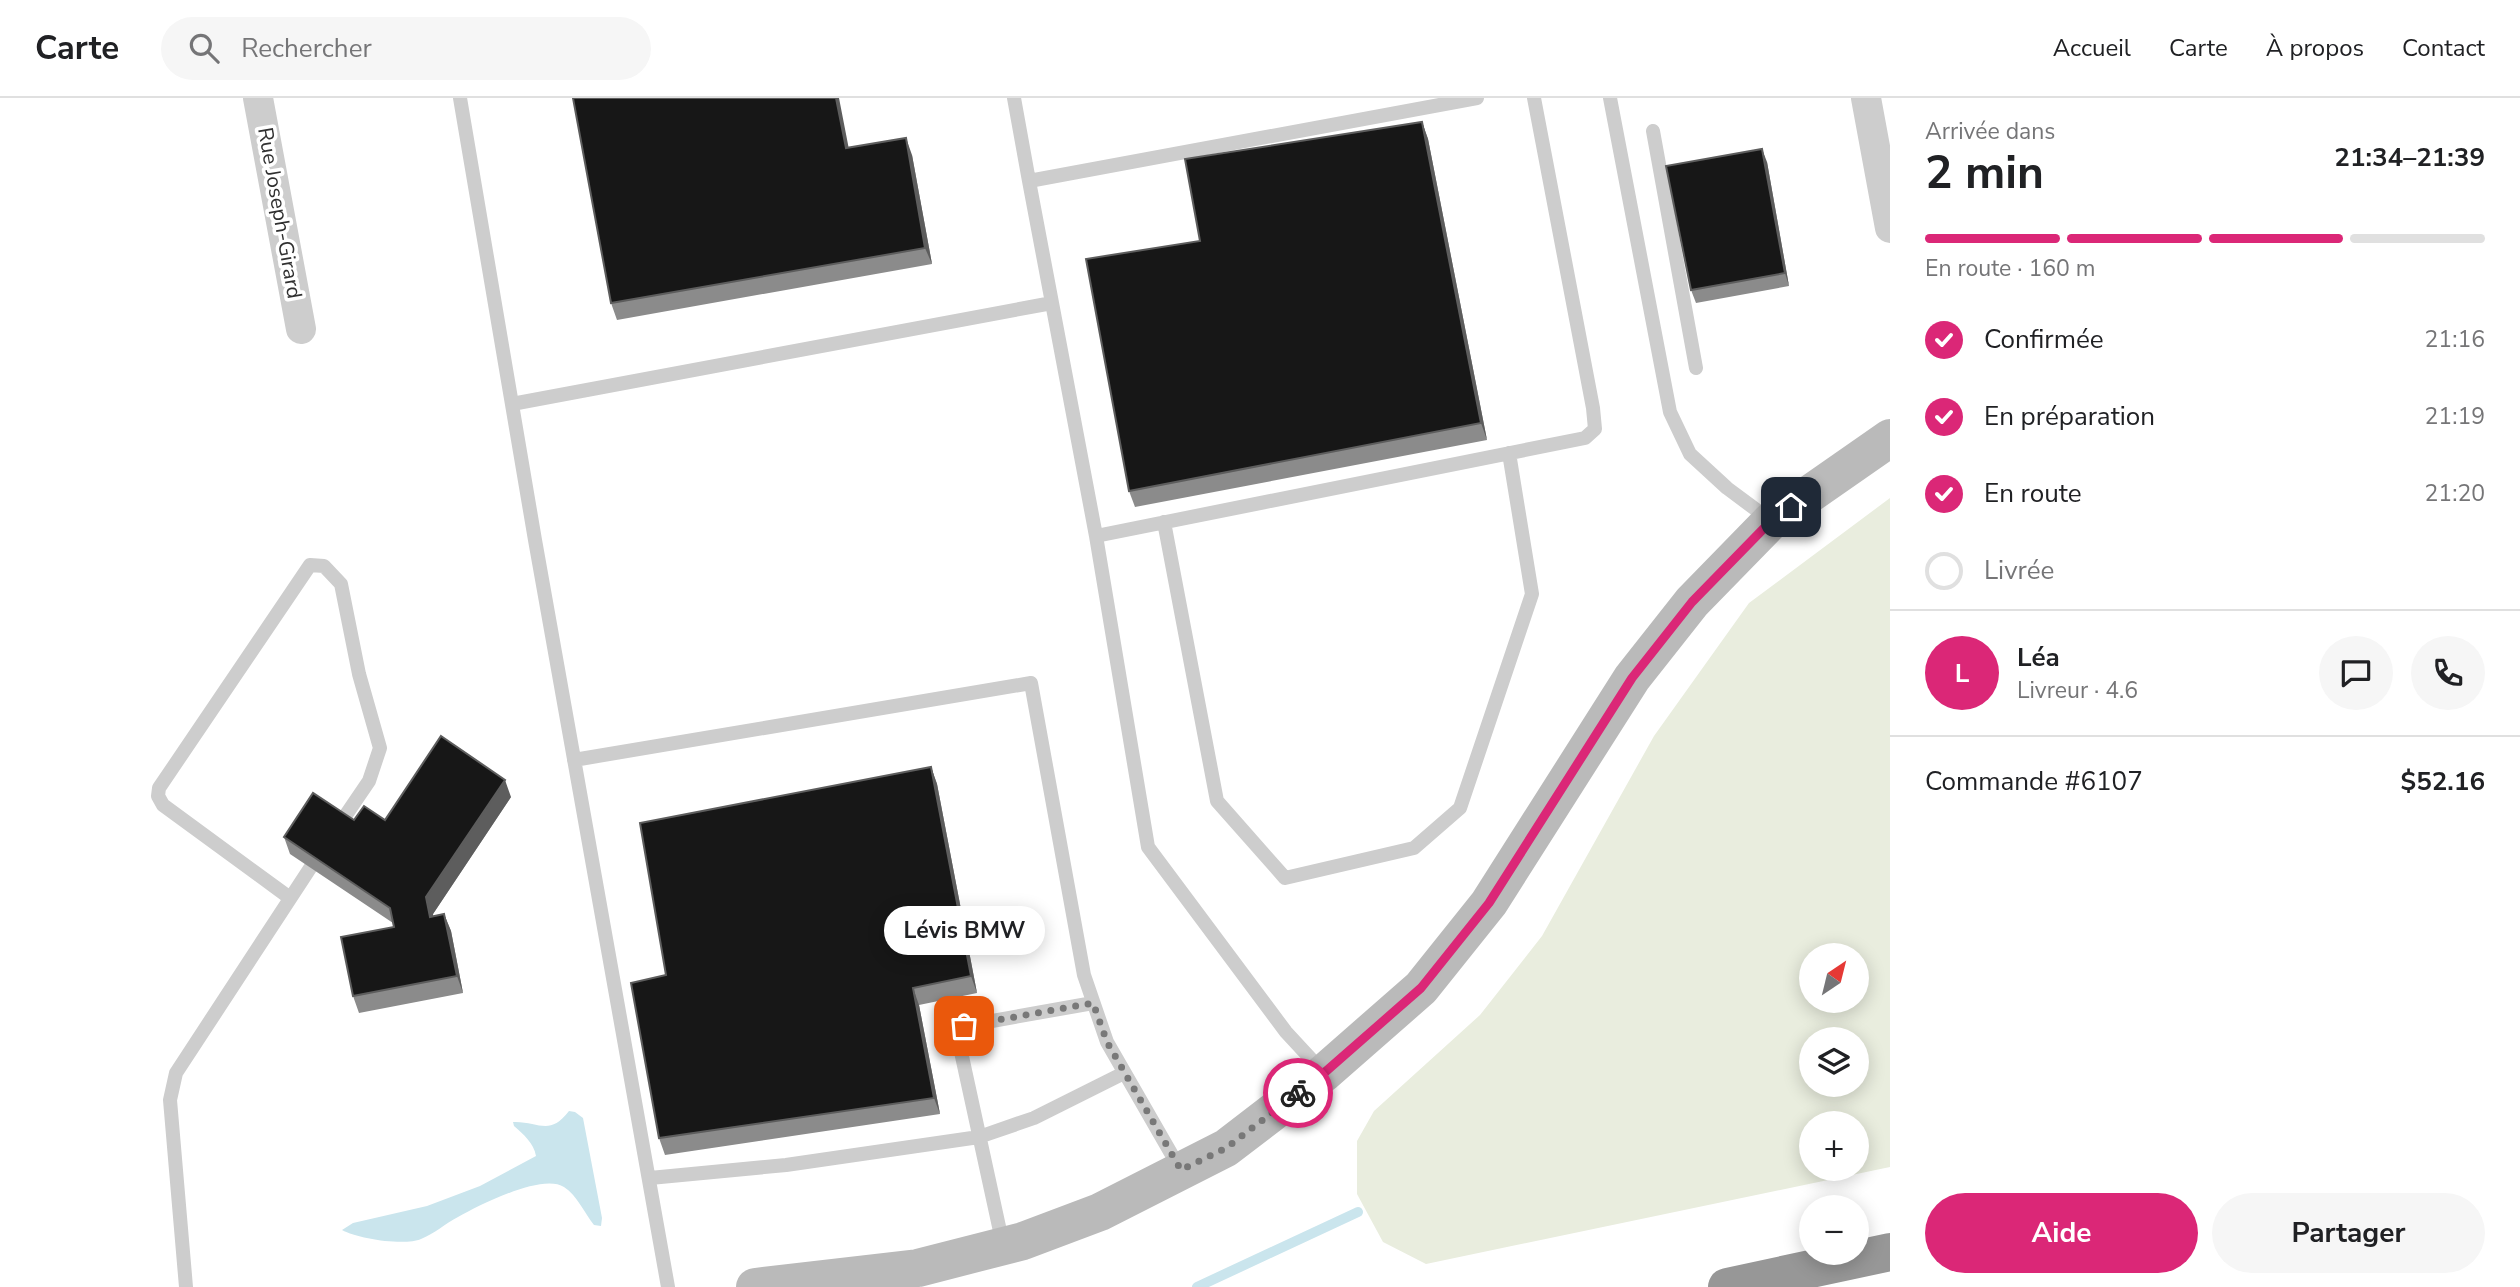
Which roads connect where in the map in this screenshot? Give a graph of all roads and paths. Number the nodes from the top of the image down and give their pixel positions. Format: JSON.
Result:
{"nodes":[{"id":1,"x":258,"y":98,"type":"edge"},
{"id":2,"x":460,"y":98,"type":"edge"},
{"id":3,"x":1014,"y":98,"type":"edge"},
{"id":4,"x":1477,"y":98,"type":"edge"},
{"id":5,"x":1534,"y":98,"type":"edge"},
{"id":6,"x":1609,"y":98,"type":"edge"},
{"id":7,"x":1866,"y":98,"type":"edge"},
{"id":8,"x":1653,"y":131,"type":"dead end"},
{"id":9,"x":1029,"y":181,"type":"junction"},
{"id":10,"x":1890,"y":228,"type":"edge"},
{"id":11,"x":1052,"y":303,"type":"junction"},
{"id":12,"x":301,"y":329,"type":"dead end"},
{"id":13,"x":1696,"y":368,"type":"dead end"},
{"id":14,"x":512,"y":404,"type":"junction"},
{"id":15,"x":1890,"y":438,"type":"edge"},
{"id":16,"x":1509,"y":453,"type":"junction"},
{"id":17,"x":1771,"y":521,"type":"junction"},
{"id":18,"x":1164,"y":522,"type":"junction"},
{"id":19,"x":1096,"y":536,"type":"junction"},
{"id":20,"x":573,"y":761,"type":"junction"},
{"id":21,"x":290,"y":898,"type":"junction"},
{"id":22,"x":1093,"y":1003,"type":"junction"},
{"id":23,"x":1124,"y":1073,"type":"junction"},
{"id":24,"x":1324,"y":1073,"type":"junction"},
{"id":25,"x":979,"y":1136,"type":"junction"},
{"id":26,"x":1181,"y":1170,"type":"junction"},
{"id":27,"x":650,"y":1178,"type":"junction"},
{"id":28,"x":1003,"y":1246,"type":"junction"},
{"id":29,"x":1890,"y":1252,"type":"edge"},
{"id":30,"x":186,"y":1287,"type":"edge"},
{"id":31,"x":668,"y":1287,"type":"edge"},
{"id":32,"x":755,"y":1287,"type":"edge"},
{"id":33,"x":1727,"y":1287,"type":"edge"}],
"edges":[{"from":1,"to":12,"type":"street","name":"Rue Joseph-Girard"},
{"from":2,"to":14,"type":"lane"},
{"from":3,"to":9,"type":"lane"},
{"from":4,"to":9,"type":"lane"},
{"from":5,"to":16,"type":"lane"},
{"from":6,"to":17,"type":"lane"},
{"from":7,"to":10,"type":"street"},
{"from":8,"to":13,"type":"lane"},
{"from":9,"to":11,"type":"lane"},
{"from":11,"to":14,"type":"lane"},
{"from":11,"to":19,"type":"lane"},
{"from":14,"to":20,"type":"lane"},
{"from":15,"to":17,"type":"street"},
{"from":16,"to":18,"type":"lane"},
{"from":16,"to":18,"type":"lane"},
{"from":17,"to":24,"type":"street"},
{"from":18,"to":19,"type":"lane"},
{"from":19,"to":24,"type":"lane"},
{"from":20,"to":22,"type":"lane"},
{"from":20,"to":27,"type":"lane"},
{"from":21,"to":21,"type":"lane"},
{"from":21,"to":30,"type":"lane"},
{"from":22,"to":23,"type":"lane"},
{"from":22,"to":25,"type":"lane"},
{"from":23,"to":25,"type":"lane"},
{"from":23,"to":26,"type":"lane"},
{"from":24,"to":26,"type":"street"},
{"from":25,"to":27,"type":"lane"},
{"from":25,"to":28,"type":"lane"},
{"from":26,"to":28,"type":"street"},
{"from":27,"to":31,"type":"lane"},
{"from":28,"to":32,"type":"street"},
{"from":29,"to":33,"type":"highway"}]}
